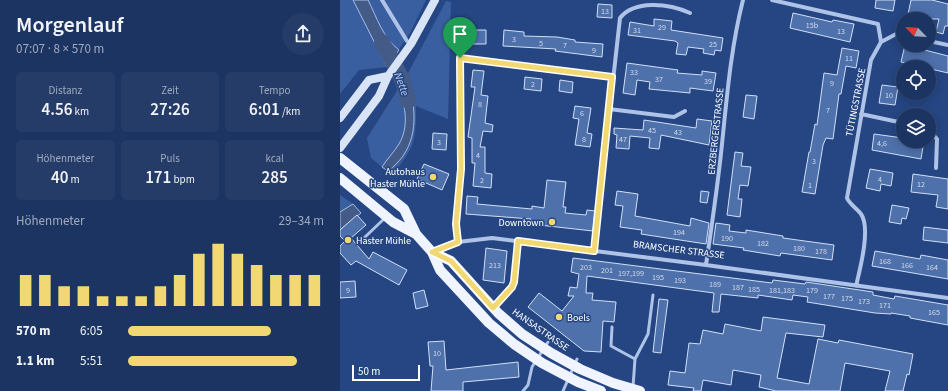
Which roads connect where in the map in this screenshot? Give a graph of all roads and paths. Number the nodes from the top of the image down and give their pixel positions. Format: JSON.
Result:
{"nodes":[{"id":1,"x":382,"y":0,"type":"edge"},
{"id":2,"x":435,"y":0,"type":"edge"},
{"id":3,"x":744,"y":0,"type":"edge"},
{"id":4,"x":772,"y":0,"type":"edge"},
{"id":5,"x":690,"y":13,"type":"dead end"},
{"id":6,"x":896,"y":34,"type":"edge"},
{"id":7,"x":881,"y":42,"type":"junction"},
{"id":8,"x":936,"y":42,"type":"edge"},
{"id":9,"x":411,"y":44,"type":"junction"},
{"id":10,"x":948,"y":45,"type":"edge"},
{"id":11,"x":389,"y":75,"type":"junction"},
{"id":12,"x":612,"y":77,"type":"junction"},
{"id":13,"x":609,"y":109,"type":"junction"},
{"id":14,"x":685,"y":112,"type":"dead end"},
{"id":15,"x":861,"y":114,"type":"junction"},
{"id":16,"x":340,"y":118,"type":"edge"},
{"id":17,"x":896,"y":122,"type":"edge"},
{"id":18,"x":936,"y":138,"type":"edge"},
{"id":19,"x":340,"y":148,"type":"edge"},
{"id":20,"x":340,"y":158,"type":"edge"},
{"id":21,"x":936,"y":168,"type":"dead end"},
{"id":22,"x":340,"y":178,"type":"edge"},
{"id":23,"x":387,"y":216,"type":"junction"},
{"id":24,"x":416,"y":234,"type":"junction"},
{"id":25,"x":366,"y":237,"type":"dead end"},
{"id":26,"x":518,"y":241,"type":"junction"},
{"id":27,"x":458,"y":242,"type":"junction"},
{"id":28,"x":594,"y":251,"type":"junction"},
{"id":29,"x":432,"y":252,"type":"junction"},
{"id":30,"x":706,"y":265,"type":"junction"},
{"id":31,"x":856,"y":286,"type":"junction"},
{"id":32,"x":654,"y":295,"type":"dead end"},
{"id":33,"x":948,"y":298,"type":"edge"},
{"id":34,"x":493,"y":308,"type":"junction"},
{"id":35,"x":612,"y":327,"type":"dead end"},
{"id":36,"x":546,"y":345,"type":"junction"},
{"id":37,"x":537,"y":359,"type":"junction"},
{"id":38,"x":634,"y":359,"type":"junction"},
{"id":39,"x":576,"y":362,"type":"junction"},
{"id":40,"x":568,"y":377,"type":"junction"},
{"id":41,"x":635,"y":390,"type":"edge"},
{"id":42,"x":522,"y":391,"type":"edge"},
{"id":43,"x":563,"y":391,"type":"edge"},
{"id":44,"x":601,"y":391,"type":"edge"}],
"edges":[{"from":1,"to":9,"type":"street"},
{"from":2,"to":9,"type":"main road"},
{"from":3,"to":30,"type":"street","name":"ERZBERGERSTRASSE"},
{"from":4,"to":7,"type":"street"},
{"from":5,"to":12,"type":"street"},
{"from":6,"to":7,"type":"street"},
{"from":7,"to":15,"type":"street","name":"TÜTINGSTRASSE"},
{"from":8,"to":10,"type":"street"},
{"from":9,"to":11,"type":"main road"},
{"from":11,"to":16,"type":"main road"},
{"from":11,"to":19,"type":"main road"},
{"from":12,"to":13,"type":"street"},
{"from":12,"to":27,"type":"street"},
{"from":13,"to":14,"type":"street"},
{"from":13,"to":28,"type":"street"},
{"from":15,"to":17,"type":"street"},
{"from":15,"to":31,"type":"street","name":"TÜTINGSTRASSE"},
{"from":18,"to":21,"type":"street"},
{"from":20,"to":24,"type":"main road"},
{"from":22,"to":23,"type":"main road"},
{"from":23,"to":24,"type":"main road"},
{"from":23,"to":25,"type":"lane"},
{"from":24,"to":29,"type":"main road"},
{"from":26,"to":27,"type":"street","name":"BRAMSCHER STRASSE"},
{"from":26,"to":28,"type":"street","name":"BRAMSCHER STRASSE"},
{"from":26,"to":34,"type":"lane"},
{"from":27,"to":29,"type":"street","name":"BRAMSCHER STRASSE"},
{"from":28,"to":30,"type":"street","name":"BRAMSCHER STRASSE"},
{"from":29,"to":34,"type":"main road","name":"HANSASTRASSE"},
{"from":29,"to":37,"type":"main road"},
{"from":30,"to":31,"type":"street","name":"BRAMSCHER STRASSE"},
{"from":31,"to":33,"type":"street","name":"BRAMSCHER STRASSE"},
{"from":32,"to":38,"type":"lane"},
{"from":34,"to":36,"type":"main road","name":"HANSASTRASSE"},
{"from":35,"to":38,"type":"lane"},
{"from":36,"to":37,"type":"lane"},
{"from":36,"to":39,"type":"main road","name":"HANSASTRASSE"},
{"from":37,"to":40,"type":"main road"},
{"from":37,"to":42,"type":"lane"},
{"from":38,"to":41,"type":"lane"},
{"from":39,"to":40,"type":"lane"},
{"from":39,"to":41,"type":"main road","name":"HANSASTRASSE"},
{"from":40,"to":43,"type":"lane"},
{"from":40,"to":44,"type":"main road"}]}
